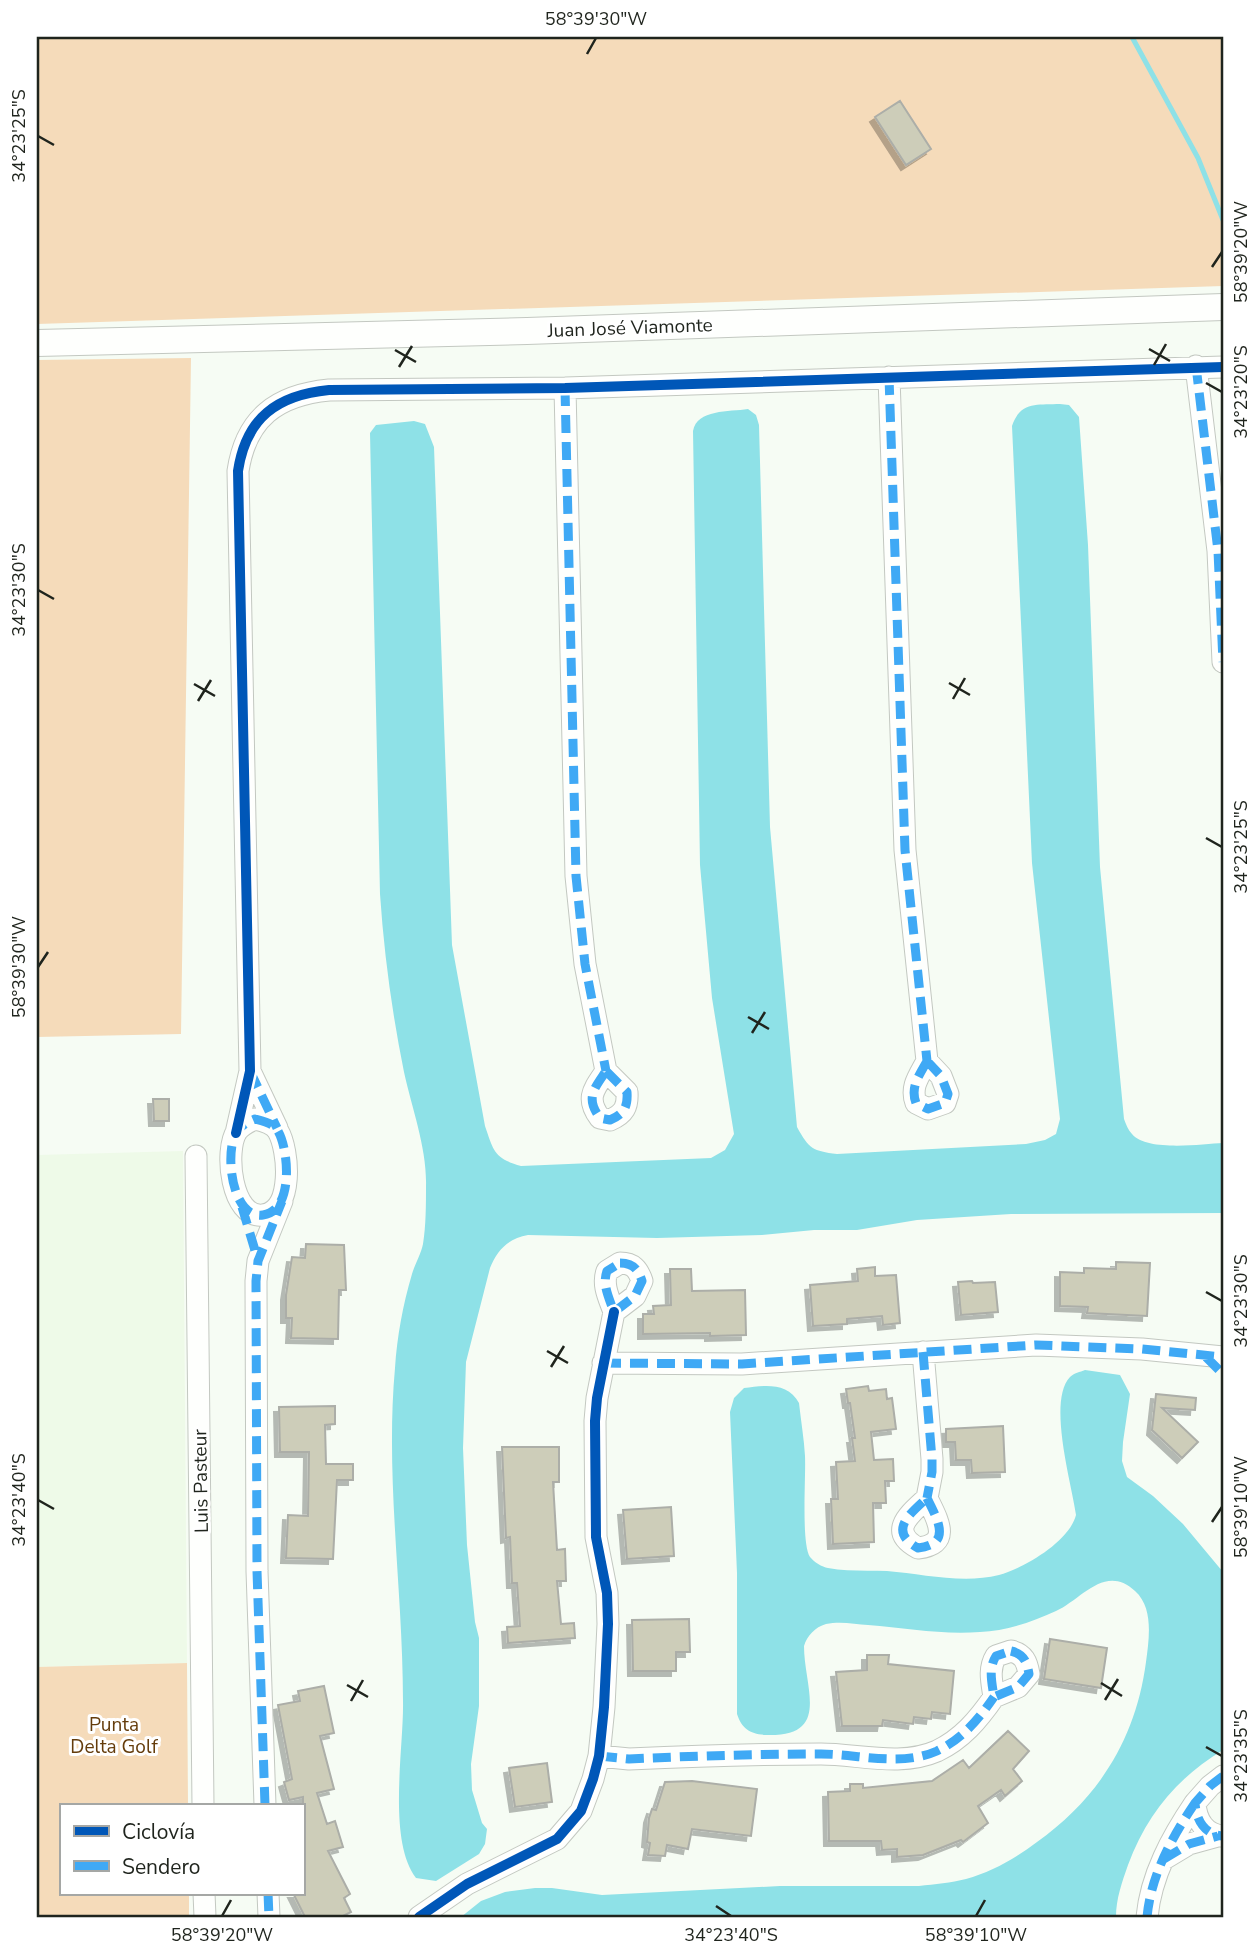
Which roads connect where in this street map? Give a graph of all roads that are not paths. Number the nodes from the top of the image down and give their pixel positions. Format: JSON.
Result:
{"nodes":[{"id":1,"x":1223,"y":307,"type":"edge"},
{"id":2,"x":37,"y":343,"type":"edge"},
{"id":3,"x":1196,"y":366,"type":"junction"},
{"id":4,"x":1223,"y":367,"type":"edge"},
{"id":5,"x":889,"y":377,"type":"junction"},
{"id":6,"x":565,"y":388,"type":"junction"},
{"id":7,"x":1223,"y":662,"type":"edge"},
{"id":8,"x":927,"y":1062,"type":"dead end"},
{"id":9,"x":250,"y":1071,"type":"junction"},
{"id":10,"x":606,"y":1071,"type":"dead end"},
{"id":11,"x":277,"y":1128,"type":"junction"},
{"id":12,"x":236,"y":1133,"type":"junction"},
{"id":13,"x":196,"y":1156,"type":"dead end"},
{"id":14,"x":282,"y":1201,"type":"junction"},
{"id":15,"x":242,"y":1207,"type":"junction"},
{"id":16,"x":258,"y":1261,"type":"junction"},
{"id":17,"x":614,"y":1312,"type":"dead end"},
{"id":18,"x":923,"y":1352,"type":"junction"},
{"id":19,"x":1215,"y":1357,"type":"edge"},
{"id":20,"x":603,"y":1363,"type":"junction"},
{"id":21,"x":1223,"y":1374,"type":"edge"},
{"id":22,"x":927,"y":1498,"type":"dead end"},
{"id":23,"x":995,"y":1698,"type":"dead end"},
{"id":24,"x":599,"y":1756,"type":"junction"},
{"id":25,"x":1223,"y":1776,"type":"edge"},
{"id":26,"x":1195,"y":1803,"type":"junction"},
{"id":27,"x":203,"y":1804,"type":"edge"},
{"id":28,"x":265,"y":1804,"type":"edge"},
{"id":29,"x":1221,"y":1836,"type":"edge"},
{"id":30,"x":1164,"y":1859,"type":"junction"},
{"id":31,"x":204,"y":1895,"type":"edge"},
{"id":32,"x":268,"y":1895,"type":"edge"},
{"id":33,"x":205,"y":1917,"type":"edge"},
{"id":34,"x":269,"y":1917,"type":"edge"},
{"id":35,"x":419,"y":1917,"type":"edge"},
{"id":36,"x":1147,"y":1917,"type":"edge"}],
"edges":[{"from":1,"to":2,"type":"street","name":"Juan José Viamonte"},
{"from":3,"to":4,"type":"street"},
{"from":3,"to":5,"type":"street"},
{"from":3,"to":7,"type":"street"},
{"from":5,"to":6,"type":"street"},
{"from":5,"to":8,"type":"street"},
{"from":6,"to":9,"type":"street"},
{"from":6,"to":10,"type":"street"},
{"from":9,"to":11,"type":"street"},
{"from":9,"to":12,"type":"street"},
{"from":11,"to":12,"type":"street"},
{"from":11,"to":14,"type":"street"},
{"from":12,"to":15,"type":"street"},
{"from":13,"to":27,"type":"street","name":"Luis Pasteur"},
{"from":14,"to":15,"type":"street"},
{"from":14,"to":16,"type":"street"},
{"from":15,"to":16,"type":"street"},
{"from":16,"to":28,"type":"street"},
{"from":17,"to":20,"type":"street"},
{"from":18,"to":19,"type":"street"},
{"from":18,"to":20,"type":"street"},
{"from":18,"to":22,"type":"street"},
{"from":19,"to":21,"type":"street"},
{"from":20,"to":24,"type":"street"},
{"from":23,"to":24,"type":"street"},
{"from":24,"to":35,"type":"street"},
{"from":25,"to":26,"type":"street"},
{"from":26,"to":29,"type":"street"},
{"from":26,"to":30,"type":"street"},
{"from":29,"to":30,"type":"street"},
{"from":30,"to":36,"type":"street"},
{"from":31,"to":33,"type":"street"},
{"from":32,"to":34,"type":"street"}]}
